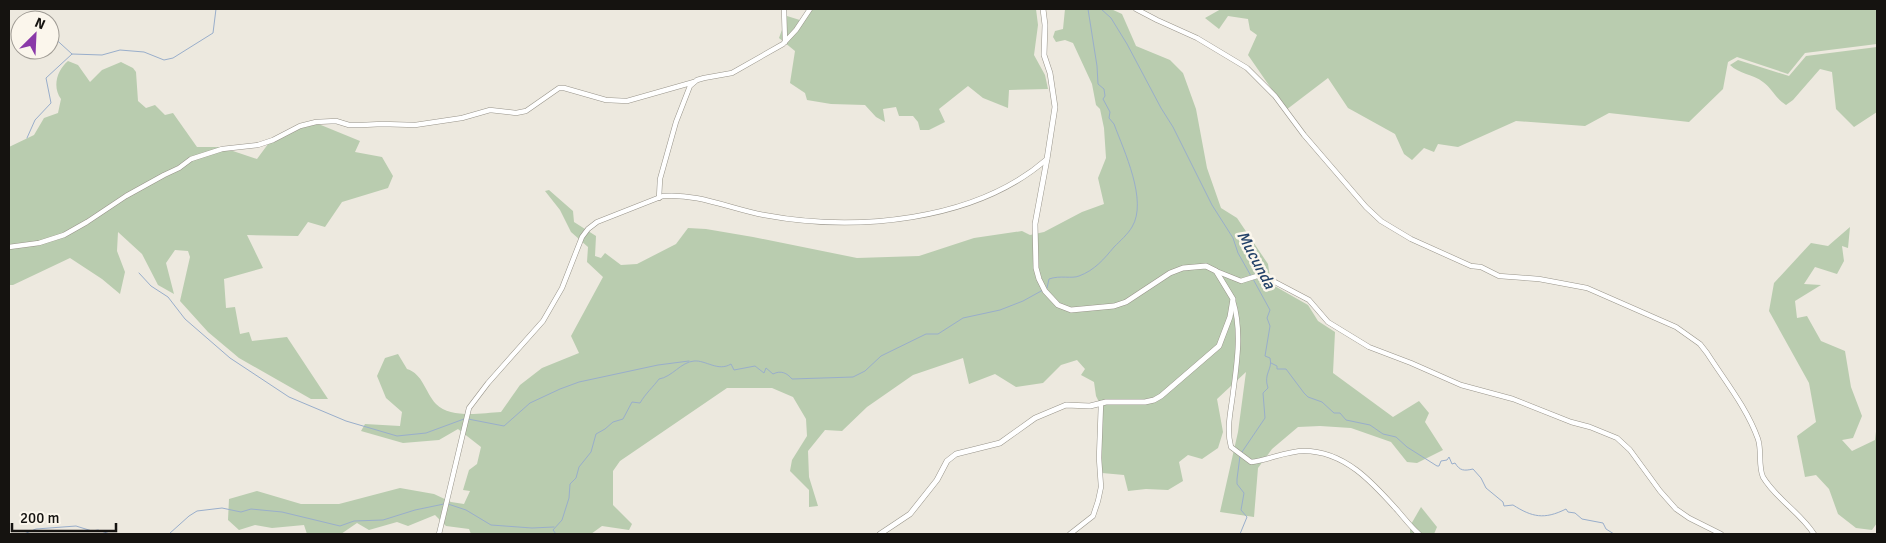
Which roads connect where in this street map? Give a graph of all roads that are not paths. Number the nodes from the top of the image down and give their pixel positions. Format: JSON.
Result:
{"nodes":[{"id":1,"x":784,"y":9,"type":"edge"},
{"id":2,"x":810,"y":9,"type":"edge"},
{"id":3,"x":1043,"y":9,"type":"edge"},
{"id":4,"x":1136,"y":9,"type":"edge"},
{"id":5,"x":785,"y":42,"type":"junction"},
{"id":6,"x":694,"y":82,"type":"junction"},
{"id":7,"x":1047,"y":159,"type":"junction"},
{"id":8,"x":658,"y":198,"type":"junction"},
{"id":9,"x":9,"y":247,"type":"edge"},
{"id":10,"x":1216,"y":271,"type":"junction"},
{"id":11,"x":1233,"y":299,"type":"junction"},
{"id":12,"x":1101,"y":403,"type":"junction"},
{"id":13,"x":439,"y":534,"type":"edge"},
{"id":14,"x":880,"y":534,"type":"edge"},
{"id":15,"x":1070,"y":534,"type":"edge"},
{"id":16,"x":1419,"y":534,"type":"edge"},
{"id":17,"x":1721,"y":534,"type":"edge"},
{"id":18,"x":1814,"y":534,"type":"edge"}],
"edges":[{"from":1,"to":5,"type":"street"},
{"from":2,"to":5,"type":"street"},
{"from":3,"to":7,"type":"main road"},
{"from":4,"to":18,"type":"street"},
{"from":5,"to":6,"type":"street"},
{"from":6,"to":8,"type":"street"},
{"from":6,"to":9,"type":"street"},
{"from":7,"to":8,"type":"street"},
{"from":7,"to":10,"type":"main road"},
{"from":8,"to":13,"type":"street"},
{"from":10,"to":11,"type":"main road"},
{"from":10,"to":17,"type":"street"},
{"from":11,"to":12,"type":"main road"},
{"from":11,"to":16,"type":"street"},
{"from":12,"to":14,"type":"main road"},
{"from":12,"to":15,"type":"street"}]}
